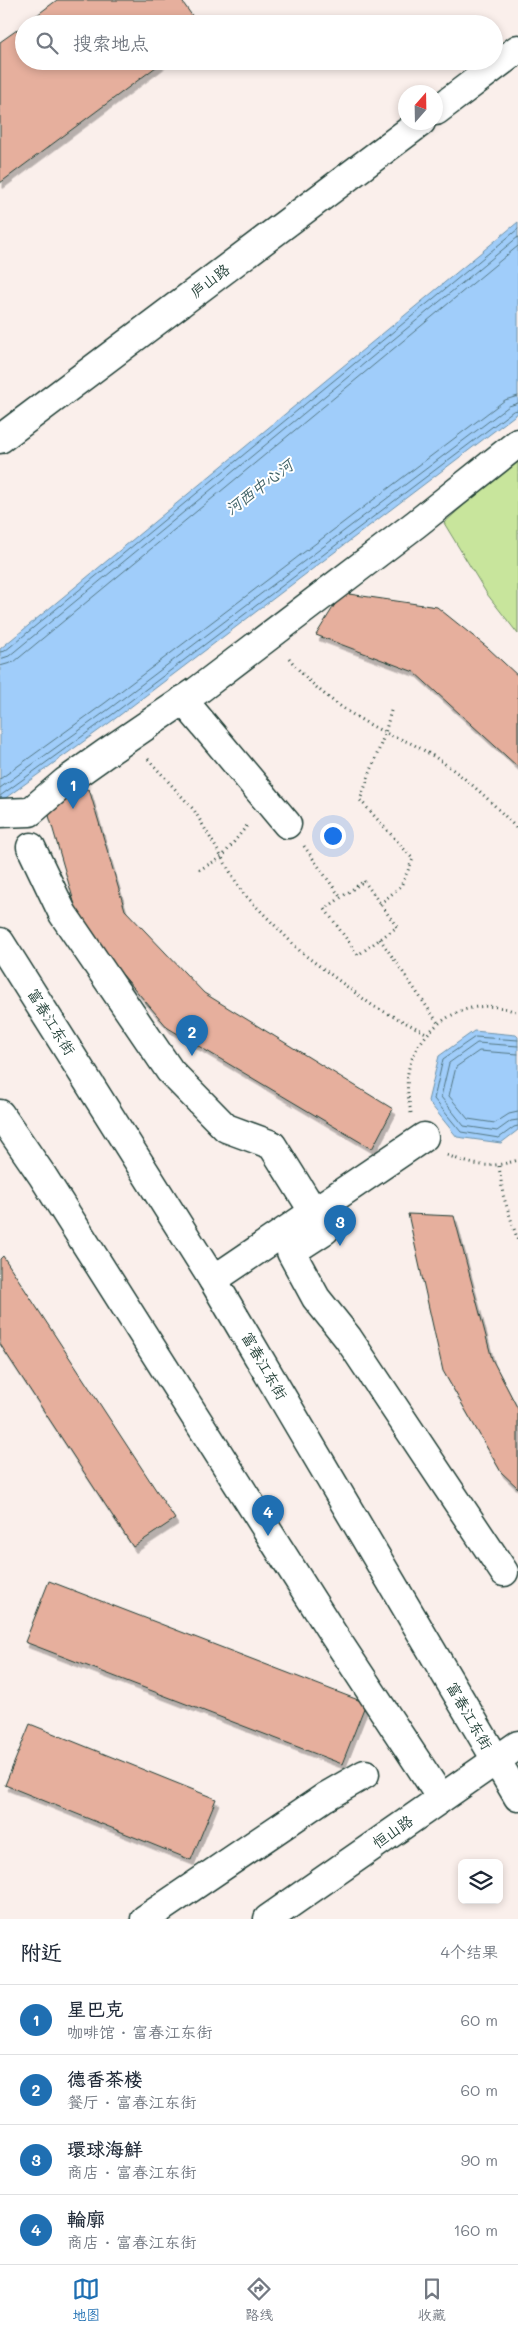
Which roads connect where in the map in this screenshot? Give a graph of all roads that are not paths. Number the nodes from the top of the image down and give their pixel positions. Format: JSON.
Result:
{"nodes":[{"id":1,"x":518,"y":49,"type":"edge"},
{"id":2,"x":503,"y":60,"type":"edge"},
{"id":3,"x":490,"y":70,"type":"edge"},
{"id":4,"x":443,"y":106,"type":"edge"},
{"id":5,"x":410,"y":130,"type":"edge"},
{"id":6,"x":0,"y":439,"type":"edge"},
{"id":7,"x":518,"y":443,"type":"edge"},
{"id":8,"x":183,"y":700,"type":"junction"},
{"id":9,"x":0,"y":814,"type":"edge"},
{"id":10,"x":287,"y":824,"type":"road end"},
{"id":11,"x":30,"y":847,"type":"dead end"},
{"id":12,"x":0,"y":942,"type":"edge"},
{"id":13,"x":0,"y":1114,"type":"edge"},
{"id":14,"x":424,"y":1137,"type":"road end"},
{"id":15,"x":313,"y":1212,"type":"junction"},
{"id":16,"x":213,"y":1280,"type":"junction"},
{"id":17,"x":504,"y":1572,"type":"dead end"},
{"id":18,"x":518,"y":1745,"type":"edge"},
{"id":19,"x":495,"y":1761,"type":"junction"},
{"id":20,"x":366,"y":1774,"type":"dead end"},
{"id":21,"x":518,"y":1797,"type":"edge"},
{"id":22,"x":441,"y":1798,"type":"junction"},
{"id":23,"x":145,"y":1919,"type":"edge"},
{"id":24,"x":268,"y":1919,"type":"edge"}],
"edges":[{"from":1,"to":2,"type":"street"},
{"from":3,"to":4,"type":"street"},
{"from":5,"to":6,"type":"street","name":"庐山路"},
{"from":7,"to":8,"type":"street"},
{"from":8,"to":9,"type":"street"},
{"from":8,"to":10,"type":"street"},
{"from":11,"to":15,"type":"street"},
{"from":12,"to":16,"type":"street","name":"富春江东街"},
{"from":13,"to":22,"type":"street"},
{"from":14,"to":15,"type":"street"},
{"from":15,"to":16,"type":"street"},
{"from":15,"to":17,"type":"street"},
{"from":16,"to":19,"type":"street","name":"富春江东街"},
{"from":18,"to":19,"type":"street","name":"恒山路"},
{"from":19,"to":21,"type":"street","name":"富春江东街"},
{"from":19,"to":22,"type":"street","name":"恒山路"},
{"from":20,"to":23,"type":"street"},
{"from":22,"to":24,"type":"street","name":"恒山路"}]}
